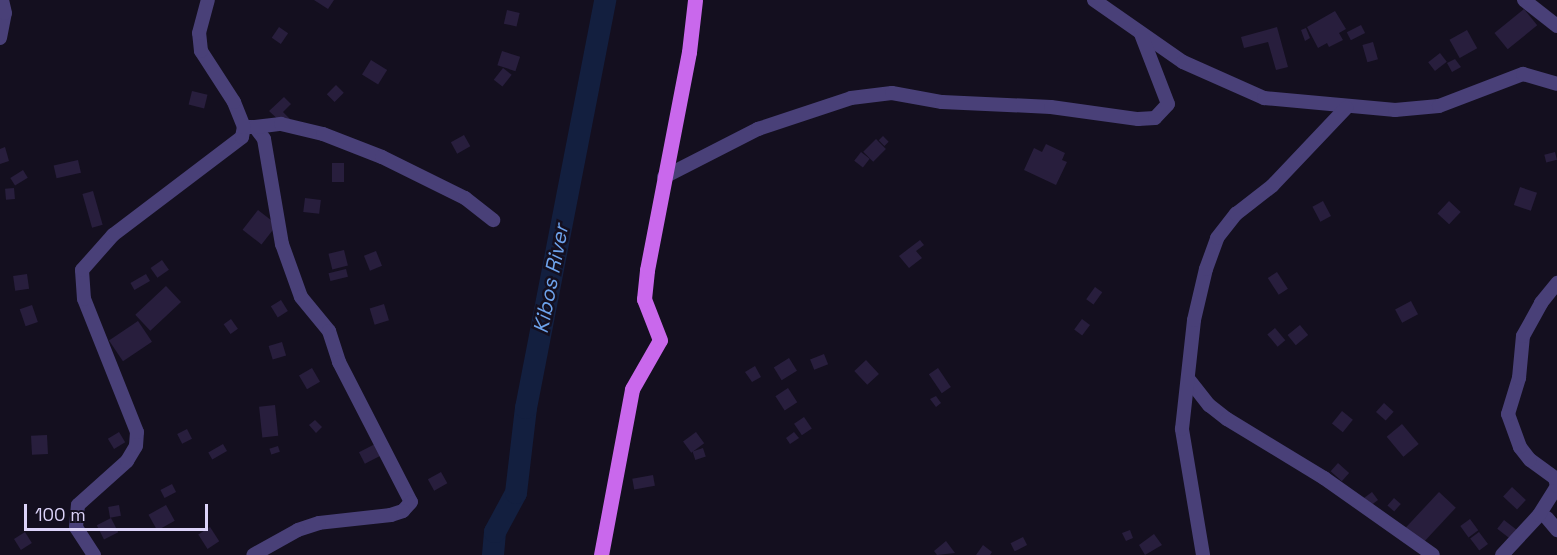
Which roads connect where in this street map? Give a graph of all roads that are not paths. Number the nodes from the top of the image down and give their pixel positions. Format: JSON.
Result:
{"nodes":[{"id":1,"x":2,"y":0,"type":"edge"},
{"id":2,"x":208,"y":0,"type":"edge"},
{"id":3,"x":695,"y":0,"type":"edge"},
{"id":4,"x":1094,"y":0,"type":"edge"},
{"id":5,"x":1524,"y":0,"type":"edge"},
{"id":6,"x":1557,"y":26,"type":"edge"},
{"id":7,"x":1141,"y":34,"type":"junction"},
{"id":8,"x":0,"y":38,"type":"edge"},
{"id":9,"x":1557,"y":84,"type":"edge"},
{"id":10,"x":1347,"y":108,"type":"junction"},
{"id":11,"x":250,"y":127,"type":"junction"},
{"id":12,"x":664,"y":177,"type":"junction"},
{"id":13,"x":493,"y":220,"type":"dead end"},
{"id":14,"x":1557,"y":283,"type":"edge"},
{"id":15,"x":1190,"y":381,"type":"junction"},
{"id":16,"x":1547,"y":518,"type":"dead end"},
{"id":17,"x":1557,"y":530,"type":"edge"},
{"id":18,"x":94,"y":555,"type":"edge"},
{"id":19,"x":253,"y":555,"type":"edge"},
{"id":20,"x":601,"y":555,"type":"edge"},
{"id":21,"x":1203,"y":555,"type":"edge"},
{"id":22,"x":1433,"y":555,"type":"edge"},
{"id":23,"x":1502,"y":555,"type":"edge"}],
"edges":[{"from":1,"to":8,"type":"street"},
{"from":2,"to":11,"type":"street"},
{"from":3,"to":12,"type":"main road"},
{"from":4,"to":7,"type":"street"},
{"from":5,"to":6,"type":"street"},
{"from":7,"to":10,"type":"street"},
{"from":7,"to":12,"type":"street"},
{"from":9,"to":10,"type":"street"},
{"from":10,"to":15,"type":"street"},
{"from":11,"to":13,"type":"street"},
{"from":11,"to":18,"type":"street"},
{"from":11,"to":19,"type":"street"},
{"from":12,"to":20,"type":"main road"},
{"from":14,"to":23,"type":"street"},
{"from":15,"to":21,"type":"street"},
{"from":15,"to":22,"type":"street"},
{"from":16,"to":17,"type":"street"}]}
